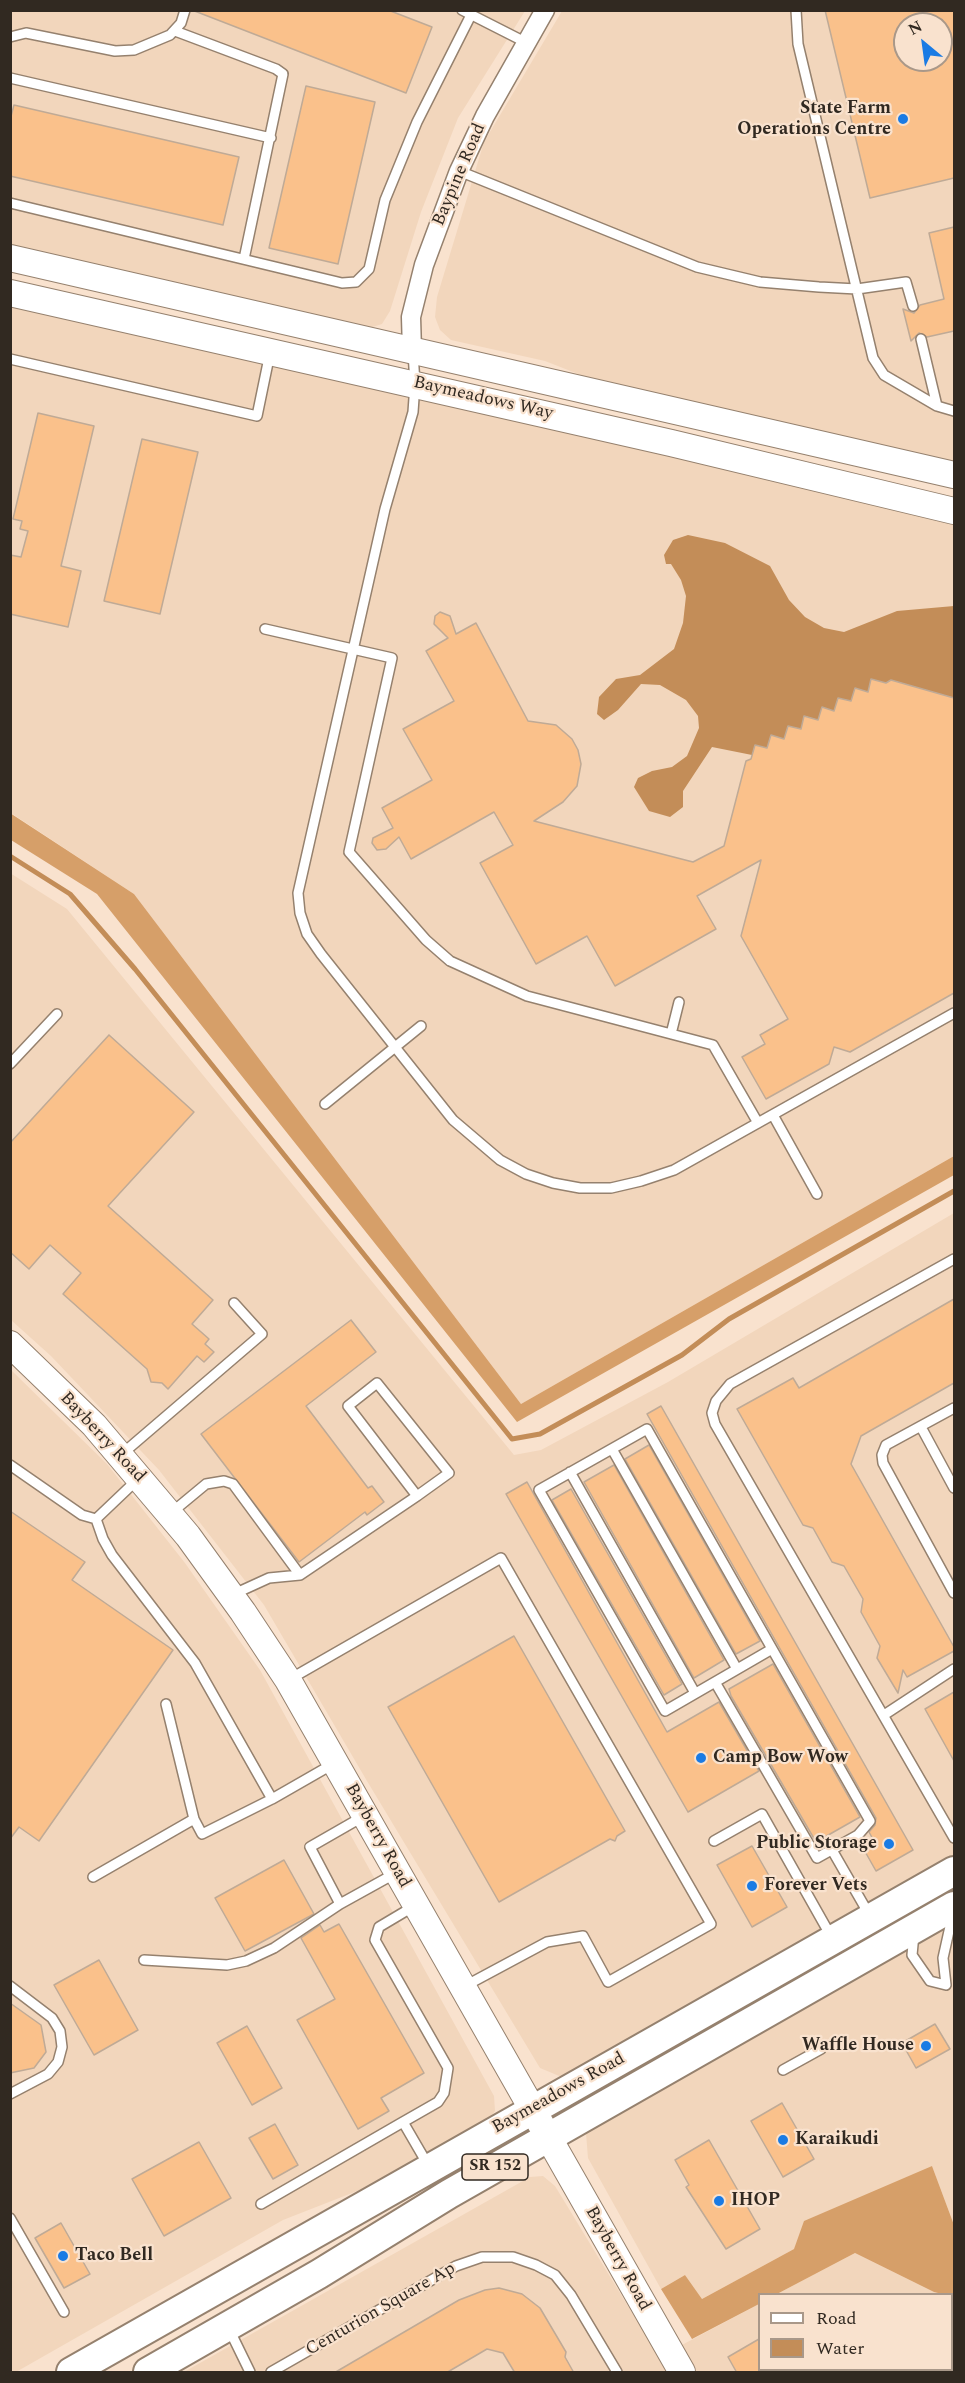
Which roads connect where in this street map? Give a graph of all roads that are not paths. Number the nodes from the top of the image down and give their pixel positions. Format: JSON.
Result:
{"nodes":[{"id":1,"x":185,"y":10,"type":"edge"},
{"id":2,"x":545,"y":10,"type":"edge"},
{"id":3,"x":796,"y":10,"type":"edge"},
{"id":4,"x":467,"y":13,"type":"edge"},
{"id":5,"x":175,"y":31,"type":"junction"},
{"id":6,"x":10,"y":37,"type":"edge"},
{"id":7,"x":527,"y":43,"type":"junction"},
{"id":8,"x":10,"y":78,"type":"edge"},
{"id":9,"x":271,"y":138,"type":"junction"},
{"id":10,"x":459,"y":171,"type":"junction"},
{"id":11,"x":10,"y":203,"type":"edge"},
{"id":12,"x":10,"y":258,"type":"edge"},
{"id":13,"x":244,"y":259,"type":"junction"},
{"id":14,"x":857,"y":289,"type":"junction"},
{"id":15,"x":10,"y":292,"type":"edge"},
{"id":16,"x":913,"y":306,"type":"dead end"},
{"id":17,"x":921,"y":339,"type":"dead end"},
{"id":18,"x":412,"y":351,"type":"junction"},
{"id":19,"x":270,"y":353,"type":"junction"},
{"id":20,"x":10,"y":359,"type":"edge"},
{"id":21,"x":415,"y":384,"type":"junction"},
{"id":22,"x":937,"y":406,"type":"junction"},
{"id":23,"x":954,"y":411,"type":"edge"},
{"id":24,"x":954,"y":476,"type":"edge"},
{"id":25,"x":954,"y":512,"type":"edge"},
{"id":26,"x":265,"y":629,"type":"dead end"},
{"id":27,"x":352,"y":649,"type":"junction"},
{"id":28,"x":680,"y":1002,"type":"dead end"},
{"id":29,"x":954,"y":1013,"type":"edge"},
{"id":30,"x":57,"y":1014,"type":"dead end"},
{"id":31,"x":421,"y":1026,"type":"dead end"},
{"id":32,"x":672,"y":1034,"type":"junction"},
{"id":33,"x":394,"y":1047,"type":"junction"},
{"id":34,"x":10,"y":1064,"type":"edge"},
{"id":35,"x":325,"y":1104,"type":"dead end"},
{"id":36,"x":772,"y":1115,"type":"junction"},
{"id":37,"x":758,"y":1123,"type":"junction"},
{"id":38,"x":818,"y":1194,"type":"dead end"},
{"id":39,"x":954,"y":1259,"type":"edge"},
{"id":40,"x":234,"y":1303,"type":"dead end"},
{"id":41,"x":10,"y":1344,"type":"edge"},
{"id":42,"x":954,"y":1408,"type":"edge"},
{"id":43,"x":921,"y":1427,"type":"junction"},
{"id":44,"x":612,"y":1449,"type":"junction"},
{"id":45,"x":120,"y":1456,"type":"junction"},
{"id":46,"x":10,"y":1465,"type":"edge"},
{"id":47,"x":570,"y":1472,"type":"junction"},
{"id":48,"x":139,"y":1478,"type":"junction"},
{"id":49,"x":954,"y":1488,"type":"edge"},
{"id":50,"x":417,"y":1496,"type":"junction"},
{"id":51,"x":170,"y":1514,"type":"junction"},
{"id":52,"x":96,"y":1519,"type":"junction"},
{"id":53,"x":300,"y":1575,"type":"junction"},
{"id":54,"x":954,"y":1593,"type":"edge"},
{"id":55,"x":231,"y":1595,"type":"junction"},
{"id":56,"x":772,"y":1649,"type":"junction"},
{"id":57,"x":737,"y":1669,"type":"junction"},
{"id":58,"x":954,"y":1669,"type":"edge"},
{"id":59,"x":288,"y":1680,"type":"junction"},
{"id":60,"x":715,"y":1682,"type":"junction"},
{"id":61,"x":695,"y":1693,"type":"junction"},
{"id":62,"x":166,"y":1704,"type":"dead end"},
{"id":63,"x":884,"y":1715,"type":"junction"},
{"id":64,"x":335,"y":1763,"type":"junction"},
{"id":65,"x":272,"y":1799,"type":"junction"},
{"id":66,"x":365,"y":1815,"type":"junction"},
{"id":67,"x":194,"y":1819,"type":"junction"},
{"id":68,"x":954,"y":1838,"type":"edge"},
{"id":69,"x":714,"y":1841,"type":"dead end"},
{"id":70,"x":832,"y":1850,"type":"junction"},
{"id":71,"x":398,"y":1872,"type":"junction"},
{"id":72,"x":945,"y":1876,"type":"edge"},
{"id":73,"x":93,"y":1877,"type":"dead end"},
{"id":74,"x":340,"y":1904,"type":"junction"},
{"id":75,"x":416,"y":1905,"type":"junction"},
{"id":76,"x":954,"y":1906,"type":"edge"},
{"id":77,"x":871,"y":1918,"type":"junction"},
{"id":78,"x":914,"y":1929,"type":"junction"},
{"id":79,"x":833,"y":1940,"type":"junction"},
{"id":80,"x":144,"y":1960,"type":"dead end"},
{"id":81,"x":10,"y":1986,"type":"edge"},
{"id":82,"x":462,"y":1987,"type":"junction"},
{"id":83,"x":821,"y":2049,"type":"dead end"},
{"id":84,"x":783,"y":2070,"type":"dead end"},
{"id":85,"x":10,"y":2094,"type":"edge"},
{"id":86,"x":532,"y":2108,"type":"junction"},
{"id":87,"x":403,"y":2122,"type":"junction"},
{"id":88,"x":549,"y":2137,"type":"junction"},
{"id":89,"x":430,"y":2168,"type":"junction"},
{"id":90,"x":261,"y":2204,"type":"dead end"},
{"id":91,"x":10,"y":2217,"type":"edge"},
{"id":92,"x":64,"y":2312,"type":"dead end"},
{"id":93,"x":228,"y":2327,"type":"junction"},
{"id":94,"x":71,"y":2373,"type":"edge"},
{"id":95,"x":148,"y":2373,"type":"edge"},
{"id":96,"x":250,"y":2373,"type":"edge"},
{"id":97,"x":271,"y":2373,"type":"edge"},
{"id":98,"x":617,"y":2373,"type":"edge"},
{"id":99,"x":682,"y":2373,"type":"edge"}],
"edges":[{"from":1,"to":5,"type":"lane"},
{"from":2,"to":7,"type":"street","name":"Baypine Road"},
{"from":3,"to":14,"type":"lane"},
{"from":4,"to":7,"type":"lane"},
{"from":4,"to":13,"type":"lane"},
{"from":5,"to":6,"type":"lane"},
{"from":5,"to":9,"type":"lane"},
{"from":7,"to":10,"type":"street","name":"Baypine Road"},
{"from":8,"to":9,"type":"lane"},
{"from":9,"to":13,"type":"lane"},
{"from":10,"to":14,"type":"lane"},
{"from":10,"to":18,"type":"street","name":"Baypine Road"},
{"from":11,"to":13,"type":"lane"},
{"from":12,"to":18,"type":"street","name":"Baymeadows Way"},
{"from":14,"to":16,"type":"lane"},
{"from":14,"to":22,"type":"lane"},
{"from":15,"to":19,"type":"street","name":"Baymeadows Way"},
{"from":17,"to":22,"type":"lane"},
{"from":18,"to":21,"type":"lane"},
{"from":18,"to":24,"type":"street","name":"Baymeadows Way"},
{"from":19,"to":20,"type":"lane"},
{"from":19,"to":21,"type":"street","name":"Baymeadows Way"},
{"from":21,"to":25,"type":"street","name":"Baymeadows Way"},
{"from":21,"to":27,"type":"lane"},
{"from":22,"to":23,"type":"lane"},
{"from":26,"to":27,"type":"lane"},
{"from":27,"to":32,"type":"lane"},
{"from":27,"to":33,"type":"lane"},
{"from":28,"to":32,"type":"lane"},
{"from":29,"to":36,"type":"lane"},
{"from":30,"to":34,"type":"lane"},
{"from":31,"to":33,"type":"lane"},
{"from":32,"to":37,"type":"lane"},
{"from":33,"to":35,"type":"lane"},
{"from":33,"to":37,"type":"lane"},
{"from":36,"to":37,"type":"lane"},
{"from":36,"to":38,"type":"lane"},
{"from":39,"to":63,"type":"lane"},
{"from":40,"to":45,"type":"lane"},
{"from":41,"to":45,"type":"street","name":"Bayberry Road"},
{"from":42,"to":43,"type":"lane"},
{"from":43,"to":49,"type":"lane"},
{"from":43,"to":54,"type":"lane"},
{"from":44,"to":47,"type":"lane"},
{"from":44,"to":56,"type":"lane"},
{"from":44,"to":57,"type":"lane"},
{"from":45,"to":48,"type":"street","name":"Bayberry Road"},
{"from":46,"to":52,"type":"lane"},
{"from":47,"to":61,"type":"lane"},
{"from":47,"to":61,"type":"lane"},
{"from":48,"to":51,"type":"street","name":"Bayberry Road"},
{"from":48,"to":52,"type":"lane"},
{"from":50,"to":50,"type":"lane"},
{"from":50,"to":53,"type":"lane"},
{"from":51,"to":53,"type":"lane"},
{"from":51,"to":55,"type":"street","name":"Bayberry Road"},
{"from":52,"to":65,"type":"lane"},
{"from":53,"to":55,"type":"lane"},
{"from":55,"to":59,"type":"street","name":"Bayberry Road"},
{"from":56,"to":57,"type":"lane"},
{"from":56,"to":70,"type":"lane"},
{"from":57,"to":60,"type":"lane"},
{"from":58,"to":63,"type":"lane"},
{"from":59,"to":64,"type":"street","name":"Bayberry Road"},
{"from":59,"to":82,"type":"lane"},
{"from":60,"to":61,"type":"lane"},
{"from":60,"to":70,"type":"lane"},
{"from":62,"to":67,"type":"lane"},
{"from":63,"to":68,"type":"lane"},
{"from":64,"to":65,"type":"lane"},
{"from":64,"to":66,"type":"street","name":"Bayberry Road"},
{"from":65,"to":67,"type":"lane"},
{"from":66,"to":71,"type":"street","name":"Bayberry Road"},
{"from":66,"to":74,"type":"lane"},
{"from":67,"to":73,"type":"lane"},
{"from":69,"to":79,"type":"lane"},
{"from":70,"to":77,"type":"lane"},
{"from":71,"to":74,"type":"lane"},
{"from":71,"to":75,"type":"street","name":"Bayberry Road"},
{"from":72,"to":77,"type":"main road","name":"Baymeadows Road","number":"SR 152"},
{"from":72,"to":78,"type":"street"},
{"from":74,"to":80,"type":"lane"},
{"from":75,"to":82,"type":"street","name":"Bayberry Road"},
{"from":75,"to":87,"type":"lane"},
{"from":76,"to":78,"type":"main road","name":"Baymeadows Road","number":"SR 152"},
{"from":76,"to":78,"type":"lane"},
{"from":77,"to":79,"type":"main road","name":"Baymeadows Road","number":"SR 152"},
{"from":78,"to":88,"type":"main road","name":"Baymeadows Road","number":"SR 152"},
{"from":79,"to":86,"type":"main road","name":"Baymeadows Road","number":"SR 152"},
{"from":81,"to":85,"type":"lane"},
{"from":82,"to":86,"type":"street","name":"Bayberry Road"},
{"from":83,"to":84,"type":"lane"},
{"from":86,"to":88,"type":"street","name":"Bayberry Road"},
{"from":86,"to":89,"type":"main road","name":"Baymeadows Road","number":"SR 152"},
{"from":87,"to":89,"type":"lane"},
{"from":87,"to":90,"type":"lane"},
{"from":88,"to":93,"type":"main road","name":"Baymeadows Road","number":"SR 152"},
{"from":88,"to":99,"type":"street","name":"Bayberry Road"},
{"from":89,"to":94,"type":"main road","name":"Baymeadows Road","number":"SR 152"},
{"from":91,"to":92,"type":"lane"},
{"from":93,"to":95,"type":"main road","name":"Baymeadows Road","number":"SR 152"},
{"from":93,"to":96,"type":"lane"},
{"from":97,"to":98,"type":"lane","name":"Centurion Square Ap"}]}
